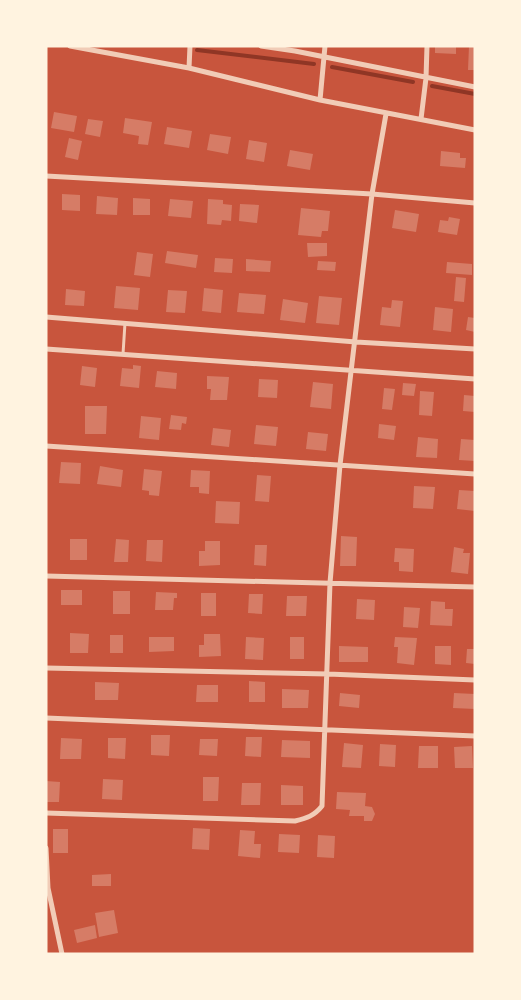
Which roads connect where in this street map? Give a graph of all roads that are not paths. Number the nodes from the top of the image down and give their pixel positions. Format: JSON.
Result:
{"nodes":[{"id":1,"x":70,"y":46,"type":"edge"},
{"id":2,"x":190,"y":46,"type":"edge"},
{"id":3,"x":261,"y":46,"type":"edge"},
{"id":4,"x":325,"y":46,"type":"edge"},
{"id":5,"x":427,"y":46,"type":"edge"},
{"id":6,"x":295,"y":49,"type":"edge"},
{"id":7,"x":324,"y":58,"type":"junction"},
{"id":8,"x":189,"y":68,"type":"junction"},
{"id":9,"x":426,"y":78,"type":"junction"},
{"id":10,"x":475,"y":87,"type":"edge"},
{"id":11,"x":320,"y":100,"type":"junction"},
{"id":12,"x":386,"y":114,"type":"junction"},
{"id":13,"x":421,"y":119,"type":"junction"},
{"id":14,"x":475,"y":130,"type":"edge"},
{"id":15,"x":46,"y":176,"type":"edge"},
{"id":16,"x":372,"y":194,"type":"junction"},
{"id":17,"x":475,"y":203,"type":"edge"},
{"id":18,"x":46,"y":317,"type":"edge"},
{"id":19,"x":125,"y":323,"type":"junction"},
{"id":20,"x":356,"y":342,"type":"junction"},
{"id":21,"x":46,"y":349,"type":"edge"},
{"id":22,"x":475,"y":349,"type":"edge"},
{"id":23,"x":123,"y":355,"type":"junction"},
{"id":24,"x":352,"y":372,"type":"junction"},
{"id":25,"x":475,"y":380,"type":"edge"},
{"id":26,"x":46,"y":446,"type":"edge"},
{"id":27,"x":340,"y":464,"type":"junction"},
{"id":28,"x":475,"y":474,"type":"edge"},
{"id":29,"x":46,"y":576,"type":"edge"},
{"id":30,"x":330,"y":583,"type":"junction"},
{"id":31,"x":475,"y":587,"type":"edge"},
{"id":32,"x":46,"y":668,"type":"edge"},
{"id":33,"x":328,"y":674,"type":"junction"},
{"id":34,"x":475,"y":680,"type":"edge"},
{"id":35,"x":46,"y":718,"type":"edge"},
{"id":36,"x":325,"y":729,"type":"junction"},
{"id":37,"x":475,"y":736,"type":"edge"},
{"id":38,"x":46,"y":814,"type":"edge"},
{"id":39,"x":46,"y":848,"type":"edge"},
{"id":40,"x":62,"y":954,"type":"edge"}],
"edges":[{"from":1,"to":8,"type":"street"},
{"from":2,"to":8,"type":"street"},
{"from":3,"to":6,"type":"street"},
{"from":4,"to":7,"type":"street"},
{"from":5,"to":9,"type":"street"},
{"from":6,"to":7,"type":"street"},
{"from":7,"to":9,"type":"street"},
{"from":7,"to":11,"type":"street"},
{"from":8,"to":11,"type":"street"},
{"from":9,"to":10,"type":"street"},
{"from":9,"to":13,"type":"street"},
{"from":11,"to":12,"type":"street"},
{"from":12,"to":13,"type":"street"},
{"from":12,"to":16,"type":"street"},
{"from":13,"to":14,"type":"street"},
{"from":15,"to":16,"type":"street"},
{"from":16,"to":17,"type":"street"},
{"from":16,"to":20,"type":"street"},
{"from":18,"to":19,"type":"street"},
{"from":19,"to":20,"type":"street"},
{"from":19,"to":23,"type":"lane"},
{"from":20,"to":22,"type":"street"},
{"from":20,"to":24,"type":"street"},
{"from":21,"to":23,"type":"street"},
{"from":23,"to":24,"type":"street"},
{"from":24,"to":25,"type":"street"},
{"from":24,"to":27,"type":"street"},
{"from":26,"to":27,"type":"street"},
{"from":27,"to":28,"type":"street"},
{"from":27,"to":30,"type":"street"},
{"from":29,"to":30,"type":"street"},
{"from":30,"to":31,"type":"street"},
{"from":30,"to":33,"type":"street"},
{"from":32,"to":33,"type":"street"},
{"from":33,"to":34,"type":"street"},
{"from":33,"to":36,"type":"street"},
{"from":35,"to":36,"type":"street"},
{"from":36,"to":37,"type":"street"},
{"from":36,"to":38,"type":"street"},
{"from":39,"to":40,"type":"street"}]}
